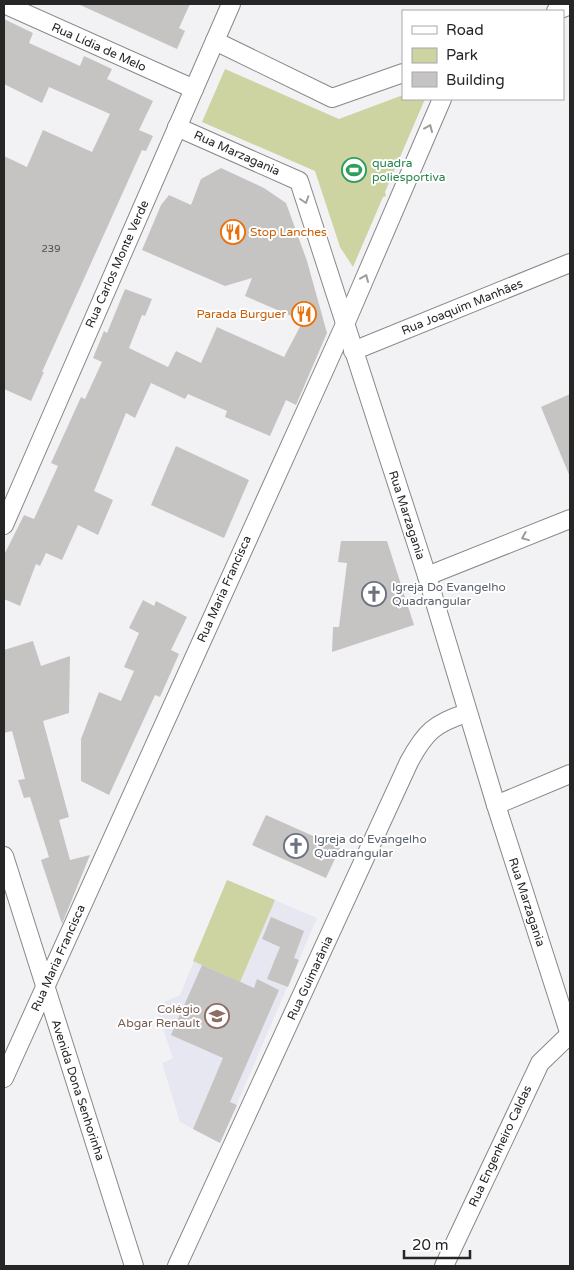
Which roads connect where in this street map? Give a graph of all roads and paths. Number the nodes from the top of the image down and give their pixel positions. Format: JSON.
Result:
{"nodes":[{"id":1,"x":4,"y":4,"type":"edge"},
{"id":2,"x":231,"y":4,"type":"edge"},
{"id":3,"x":570,"y":5,"type":"edge"},
{"id":4,"x":558,"y":10,"type":"edge"},
{"id":5,"x":215,"y":42,"type":"junction"},
{"id":6,"x":402,"y":73,"type":"edge"},
{"id":7,"x":194,"y":89,"type":"junction"},
{"id":8,"x":442,"y":100,"type":"edge"},
{"id":9,"x":177,"y":127,"type":"junction"},
{"id":10,"x":570,"y":263,"type":"edge"},
{"id":11,"x":346,"y":322,"type":"junction"},
{"id":12,"x":354,"y":351,"type":"junction"},
{"id":13,"x":570,"y":519,"type":"edge"},
{"id":14,"x":4,"y":524,"type":"edge"},
{"id":15,"x":427,"y":576,"type":"junction"},
{"id":16,"x":468,"y":713,"type":"junction"},
{"id":17,"x":570,"y":774,"type":"edge"},
{"id":18,"x":496,"y":805,"type":"junction"},
{"id":19,"x":4,"y":856,"type":"edge"},
{"id":20,"x":45,"y":986,"type":"junction"},
{"id":21,"x":570,"y":1034,"type":"edge"},
{"id":22,"x":4,"y":1078,"type":"edge"},
{"id":23,"x":134,"y":1266,"type":"edge"},
{"id":24,"x":177,"y":1266,"type":"edge"},
{"id":25,"x":444,"y":1266,"type":"edge"}],
"edges":[{"from":1,"to":7,"type":"street","name":"Rua Lídia de Melo"},
{"from":2,"to":5,"type":"street","name":"Rua Carlos Monte Verde"},
{"from":3,"to":4,"type":"street"},
{"from":5,"to":6,"type":"street"},
{"from":5,"to":7,"type":"street","name":"Rua Carlos Monte Verde"},
{"from":7,"to":9,"type":"street","name":"Rua Carlos Monte Verde"},
{"from":11,"to":8,"type":"street","name":"Rua Maria Francisca","one_way":true},
{"from":9,"to":11,"type":"street","name":"Rua Marzagania","one_way":true},
{"from":9,"to":14,"type":"street","name":"Rua Carlos Monte Verde"},
{"from":10,"to":12,"type":"street","name":"Rua Joaquim Manhães"},
{"from":11,"to":12,"type":"street","name":"Rua Marzagania"},
{"from":11,"to":20,"type":"street","name":"Rua Maria Francisca"},
{"from":12,"to":15,"type":"street","name":"Rua Marzagania"},
{"from":13,"to":15,"type":"street","one_way":true},
{"from":15,"to":16,"type":"street","name":"Rua Marzagania"},
{"from":16,"to":18,"type":"street","name":"Rua Marzagania"},
{"from":16,"to":24,"type":"street","name":"Rua Guimarânia"},
{"from":17,"to":18,"type":"street"},
{"from":18,"to":21,"type":"street","name":"Rua Marzagania"},
{"from":19,"to":20,"type":"street","name":"Avenida Dona Senhorinha"},
{"from":20,"to":22,"type":"street","name":"Rua Maria Francisca"},
{"from":20,"to":23,"type":"street","name":"Avenida Dona Senhorinha"},
{"from":21,"to":25,"type":"street","name":"Rua Engenheiro Caldas"}]}
